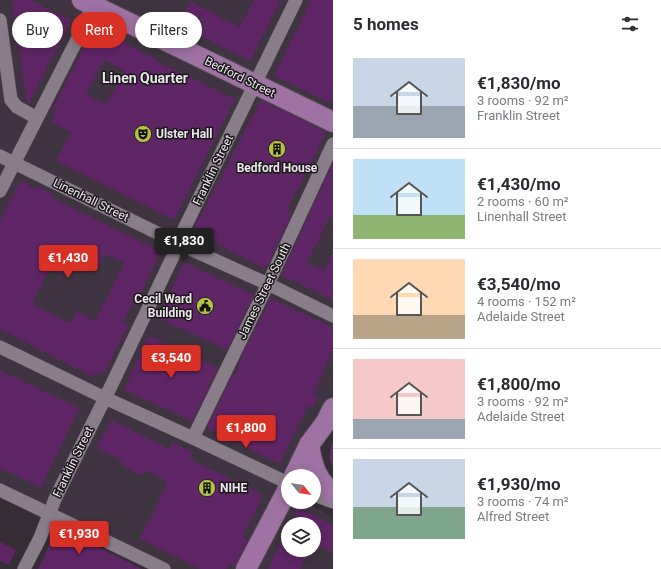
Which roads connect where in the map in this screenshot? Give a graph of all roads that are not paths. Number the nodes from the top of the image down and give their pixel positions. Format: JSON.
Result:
{"nodes":[{"id":1,"x":296,"y":0,"type":"edge"},
{"id":2,"x":90,"y":2,"type":"edge"},
{"id":3,"x":0,"y":20,"type":"edge"},
{"id":4,"x":256,"y":85,"type":"junction"},
{"id":5,"x":37,"y":118,"type":"junction"},
{"id":6,"x":333,"y":122,"type":"edge"},
{"id":7,"x":333,"y":144,"type":"edge"},
{"id":8,"x":0,"y":156,"type":"edge"},
{"id":9,"x":14,"y":162,"type":"junction"},
{"id":10,"x":0,"y":191,"type":"edge"},
{"id":11,"x":179,"y":243,"type":"junction"},
{"id":12,"x":268,"y":284,"type":"junction"},
{"id":13,"x":333,"y":316,"type":"edge"},
{"id":14,"x":0,"y":347,"type":"edge"},
{"id":15,"x":105,"y":398,"type":"junction"},
{"id":16,"x":333,"y":408,"type":"edge"},
{"id":17,"x":193,"y":438,"type":"junction"},
{"id":18,"x":309,"y":445,"type":"junction"},
{"id":19,"x":297,"y":469,"type":"edge"},
{"id":20,"x":281,"y":481,"type":"edge"},
{"id":21,"x":0,"y":490,"type":"edge"},
{"id":22,"x":333,"y":494,"type":"edge"},
{"id":23,"x":321,"y":498,"type":"edge"},
{"id":24,"x":281,"y":502,"type":"edge"},
{"id":25,"x":333,"y":502,"type":"edge"},
{"id":26,"x":49,"y":513,"type":"junction"},
{"id":27,"x":24,"y":569,"type":"edge"},
{"id":28,"x":164,"y":569,"type":"edge"},
{"id":29,"x":246,"y":569,"type":"edge"}],
"edges":[{"from":1,"to":4,"type":"street","name":"Franklin Street"},
{"from":2,"to":4,"type":"main road","name":"Bedford Street"},
{"from":2,"to":5,"type":"street"},
{"from":3,"to":5,"type":"street"},
{"from":4,"to":6,"type":"main road","name":"Bedford Street"},
{"from":4,"to":11,"type":"street","name":"Franklin Street"},
{"from":5,"to":9,"type":"street"},
{"from":7,"to":12,"type":"street","name":"James Street South"},
{"from":8,"to":9,"type":"street","name":"Linenhall Street"},
{"from":9,"to":10,"type":"street"},
{"from":9,"to":11,"type":"street","name":"Linenhall Street"},
{"from":11,"to":12,"type":"street","name":"Linenhall Street"},
{"from":11,"to":15,"type":"street","name":"Franklin Street"},
{"from":12,"to":13,"type":"street","name":"Linenhall Street"},
{"from":12,"to":17,"type":"street","name":"James Street South"},
{"from":14,"to":15,"type":"street"},
{"from":15,"to":17,"type":"street"},
{"from":15,"to":26,"type":"street","name":"Franklin Street"},
{"from":16,"to":18,"type":"main road"},
{"from":17,"to":20,"type":"street"},
{"from":18,"to":19,"type":"main road"},
{"from":18,"to":22,"type":"main road"},
{"from":21,"to":26,"type":"street"},
{"from":23,"to":25,"type":"street"},
{"from":24,"to":29,"type":"main road"},
{"from":26,"to":27,"type":"street","name":"Franklin Street"},
{"from":26,"to":28,"type":"street"}]}
